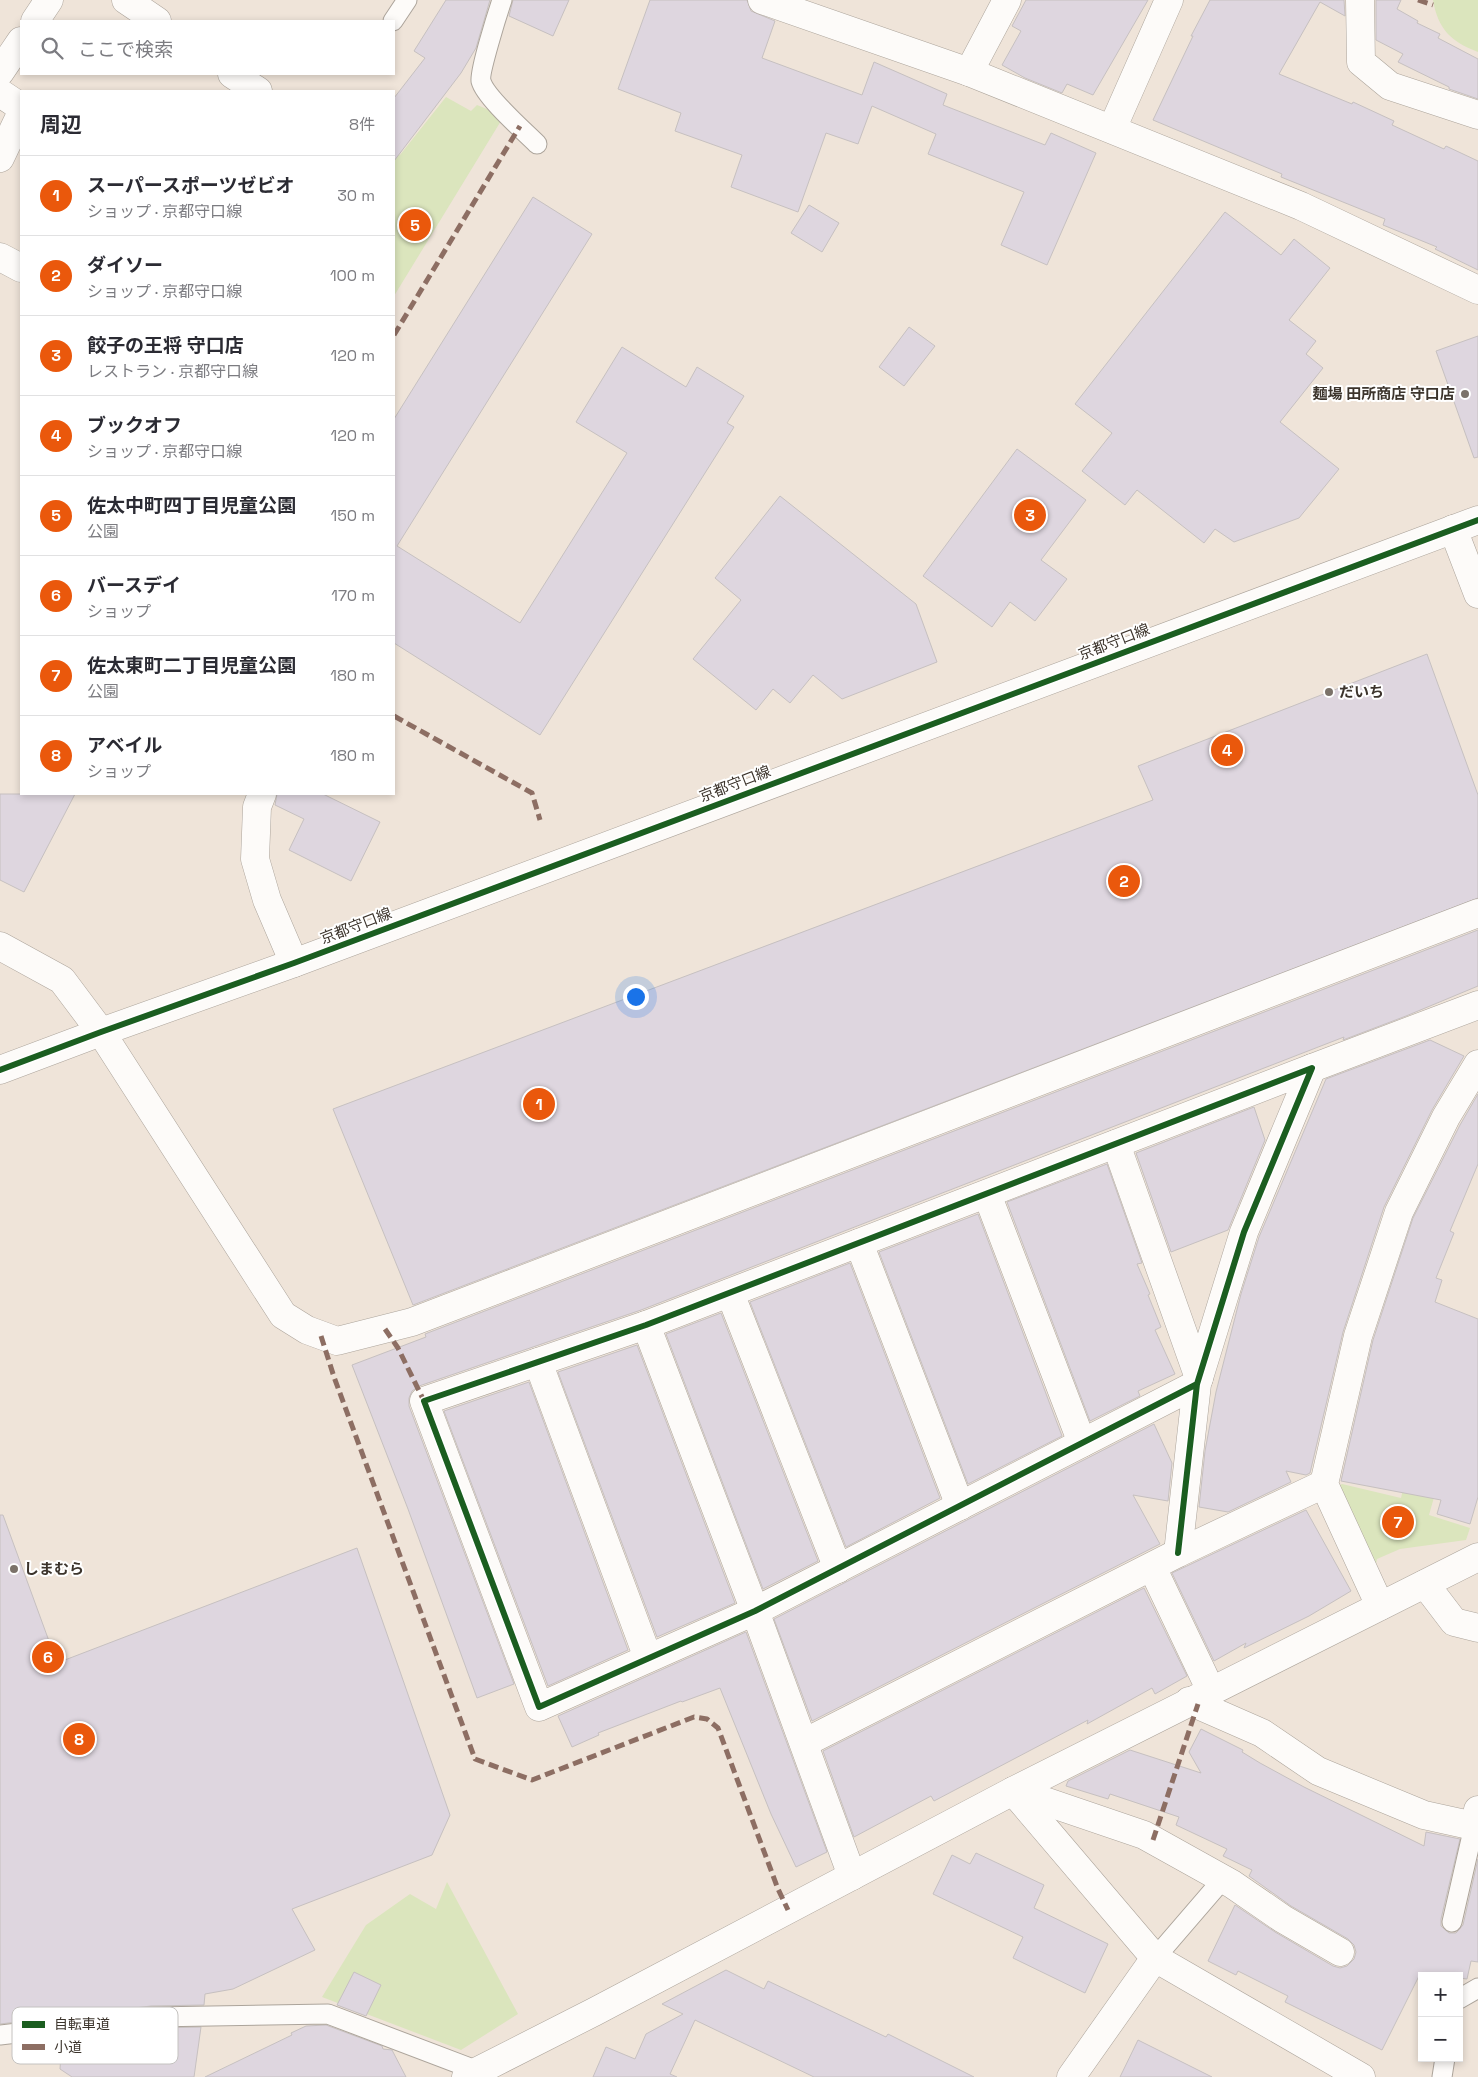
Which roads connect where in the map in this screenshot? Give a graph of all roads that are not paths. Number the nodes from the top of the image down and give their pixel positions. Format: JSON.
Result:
{"nodes":[{"id":1,"x":49,"y":0,"type":"edge"},
{"id":2,"x":126,"y":0,"type":"edge"},
{"id":3,"x":407,"y":0,"type":"edge"},
{"id":4,"x":502,"y":0,"type":"edge"},
{"id":5,"x":762,"y":0,"type":"edge"},
{"id":6,"x":1007,"y":0,"type":"edge"},
{"id":7,"x":1169,"y":0,"type":"edge"},
{"id":8,"x":1360,"y":0,"type":"edge"},
{"id":9,"x":36,"y":20,"type":"edge"},
{"id":10,"x":156,"y":20,"type":"edge"},
{"id":11,"x":394,"y":20,"type":"edge"},
{"id":12,"x":20,"y":42,"type":"edge"},
{"id":13,"x":0,"y":72,"type":"edge"},
{"id":14,"x":969,"y":72,"type":"junction"},
{"id":15,"x":234,"y":75,"type":"edge"},
{"id":16,"x":256,"y":90,"type":"edge"},
{"id":17,"x":0,"y":93,"type":"edge"},
{"id":18,"x":20,"y":106,"type":"edge"},
{"id":19,"x":20,"y":116,"type":"edge"},
{"id":20,"x":1478,"y":116,"type":"edge"},
{"id":21,"x":1112,"y":130,"type":"junction"},
{"id":22,"x":537,"y":144,"type":"dead end"},
{"id":23,"x":0,"y":158,"type":"edge"},
{"id":24,"x":0,"y":257,"type":"edge"},
{"id":25,"x":20,"y":267,"type":"edge"},
{"id":26,"x":1478,"y":290,"type":"edge"},
{"id":27,"x":1466,"y":524,"type":"edge"},
{"id":28,"x":1478,"y":594,"type":"edge"},
{"id":29,"x":262,"y":795,"type":"edge"},
{"id":30,"x":1478,"y":913,"type":"edge"},
{"id":31,"x":0,"y":946,"type":"edge"},
{"id":32,"x":294,"y":963,"type":"junction"},
{"id":33,"x":1478,"y":1005,"type":"edge"},
{"id":34,"x":101,"y":1032,"type":"junction"},
{"id":35,"x":1478,"y":1064,"type":"edge"},
{"id":36,"x":1312,"y":1068,"type":"junction"},
{"id":37,"x":0,"y":1070,"type":"edge"},
{"id":38,"x":1116,"y":1144,"type":"junction"},
{"id":39,"x":987,"y":1194,"type":"junction"},
{"id":40,"x":859,"y":1243,"type":"junction"},
{"id":41,"x":730,"y":1293,"type":"junction"},
{"id":42,"x":646,"y":1325,"type":"junction"},
{"id":43,"x":538,"y":1362,"type":"junction"},
{"id":44,"x":1198,"y":1381,"type":"junction"},
{"id":45,"x":1082,"y":1443,"type":"junction"},
{"id":46,"x":1324,"y":1484,"type":"junction"},
{"id":47,"x":960,"y":1506,"type":"junction"},
{"id":48,"x":1178,"y":1553,"type":"junction"},
{"id":49,"x":1477,"y":1554,"type":"edge"},
{"id":50,"x":1152,"y":1567,"type":"junction"},
{"id":51,"x":838,"y":1569,"type":"junction"},
{"id":52,"x":1425,"y":1584,"type":"junction"},
{"id":53,"x":1380,"y":1606,"type":"junction"},
{"id":54,"x":755,"y":1612,"type":"junction"},
{"id":55,"x":1478,"y":1628,"type":"edge"},
{"id":56,"x":648,"y":1658,"type":"junction"},
{"id":57,"x":1200,"y":1696,"type":"junction"},
{"id":58,"x":804,"y":1744,"type":"junction"},
{"id":59,"x":1013,"y":1790,"type":"junction"},
{"id":60,"x":1476,"y":1818,"type":"edge"},
{"id":61,"x":852,"y":1876,"type":"junction"},
{"id":62,"x":1222,"y":1879,"type":"junction"},
{"id":63,"x":1452,"y":1922,"type":"dead end"},
{"id":64,"x":1340,"y":1952,"type":"dead end"},
{"id":65,"x":1155,"y":1958,"type":"junction"},
{"id":66,"x":1478,"y":1988,"type":"edge"},
{"id":67,"x":1463,"y":1997,"type":"edge"},
{"id":68,"x":178,"y":2017,"type":"edge"},
{"id":69,"x":1444,"y":2062,"type":"edge"},
{"id":70,"x":472,"y":2074,"type":"edge"},
{"id":71,"x":1071,"y":2077,"type":"edge"},
{"id":72,"x":1362,"y":2077,"type":"edge"},
{"id":73,"x":1442,"y":2077,"type":"edge"}],
"edges":[{"from":1,"to":9,"type":"street"},
{"from":2,"to":10,"type":"street"},
{"from":3,"to":11,"type":"lane"},
{"from":4,"to":22,"type":"lane"},
{"from":5,"to":14,"type":"street"},
{"from":6,"to":14,"type":"street"},
{"from":7,"to":21,"type":"street"},
{"from":8,"to":20,"type":"street"},
{"from":12,"to":13,"type":"street"},
{"from":14,"to":21,"type":"street"},
{"from":15,"to":16,"type":"street"},
{"from":17,"to":18,"type":"street"},
{"from":19,"to":23,"type":"street"},
{"from":21,"to":26,"type":"street"},
{"from":24,"to":25,"type":"street"},
{"from":27,"to":28,"type":"street"},
{"from":27,"to":32,"type":"street","name":"京都守口線"},
{"from":29,"to":32,"type":"street"},
{"from":30,"to":34,"type":"street"},
{"from":31,"to":34,"type":"street"},
{"from":32,"to":34,"type":"street","name":"京都守口線"},
{"from":33,"to":36,"type":"street"},
{"from":34,"to":37,"type":"street","name":"京都守口線"},
{"from":35,"to":46,"type":"street"},
{"from":36,"to":38,"type":"street"},
{"from":36,"to":44,"type":"street"},
{"from":38,"to":39,"type":"street"},
{"from":38,"to":44,"type":"street"},
{"from":39,"to":40,"type":"street"},
{"from":39,"to":45,"type":"street"},
{"from":40,"to":41,"type":"street"},
{"from":40,"to":47,"type":"street"},
{"from":41,"to":42,"type":"street"},
{"from":41,"to":51,"type":"street"},
{"from":42,"to":43,"type":"street"},
{"from":42,"to":54,"type":"street"},
{"from":43,"to":56,"type":"street"},
{"from":43,"to":56,"type":"street"},
{"from":44,"to":45,"type":"street"},
{"from":44,"to":48,"type":"street"},
{"from":45,"to":47,"type":"street"},
{"from":46,"to":48,"type":"street"},
{"from":46,"to":53,"type":"street"},
{"from":47,"to":51,"type":"street"},
{"from":48,"to":50,"type":"street"},
{"from":49,"to":52,"type":"street"},
{"from":50,"to":57,"type":"street"},
{"from":50,"to":58,"type":"street"},
{"from":51,"to":54,"type":"street"},
{"from":52,"to":53,"type":"street"},
{"from":52,"to":55,"type":"street"},
{"from":53,"to":57,"type":"street"},
{"from":54,"to":56,"type":"street"},
{"from":54,"to":58,"type":"street"},
{"from":57,"to":59,"type":"street"},
{"from":57,"to":60,"type":"street"},
{"from":58,"to":61,"type":"street"},
{"from":59,"to":61,"type":"street"},
{"from":59,"to":62,"type":"street"},
{"from":59,"to":65,"type":"street"},
{"from":60,"to":63,"type":"lane"},
{"from":61,"to":70,"type":"street"},
{"from":62,"to":64,"type":"street"},
{"from":62,"to":65,"type":"lane"},
{"from":65,"to":71,"type":"street"},
{"from":65,"to":72,"type":"street"},
{"from":66,"to":67,"type":"lane"},
{"from":68,"to":70,"type":"lane"},
{"from":69,"to":73,"type":"lane"}]}
